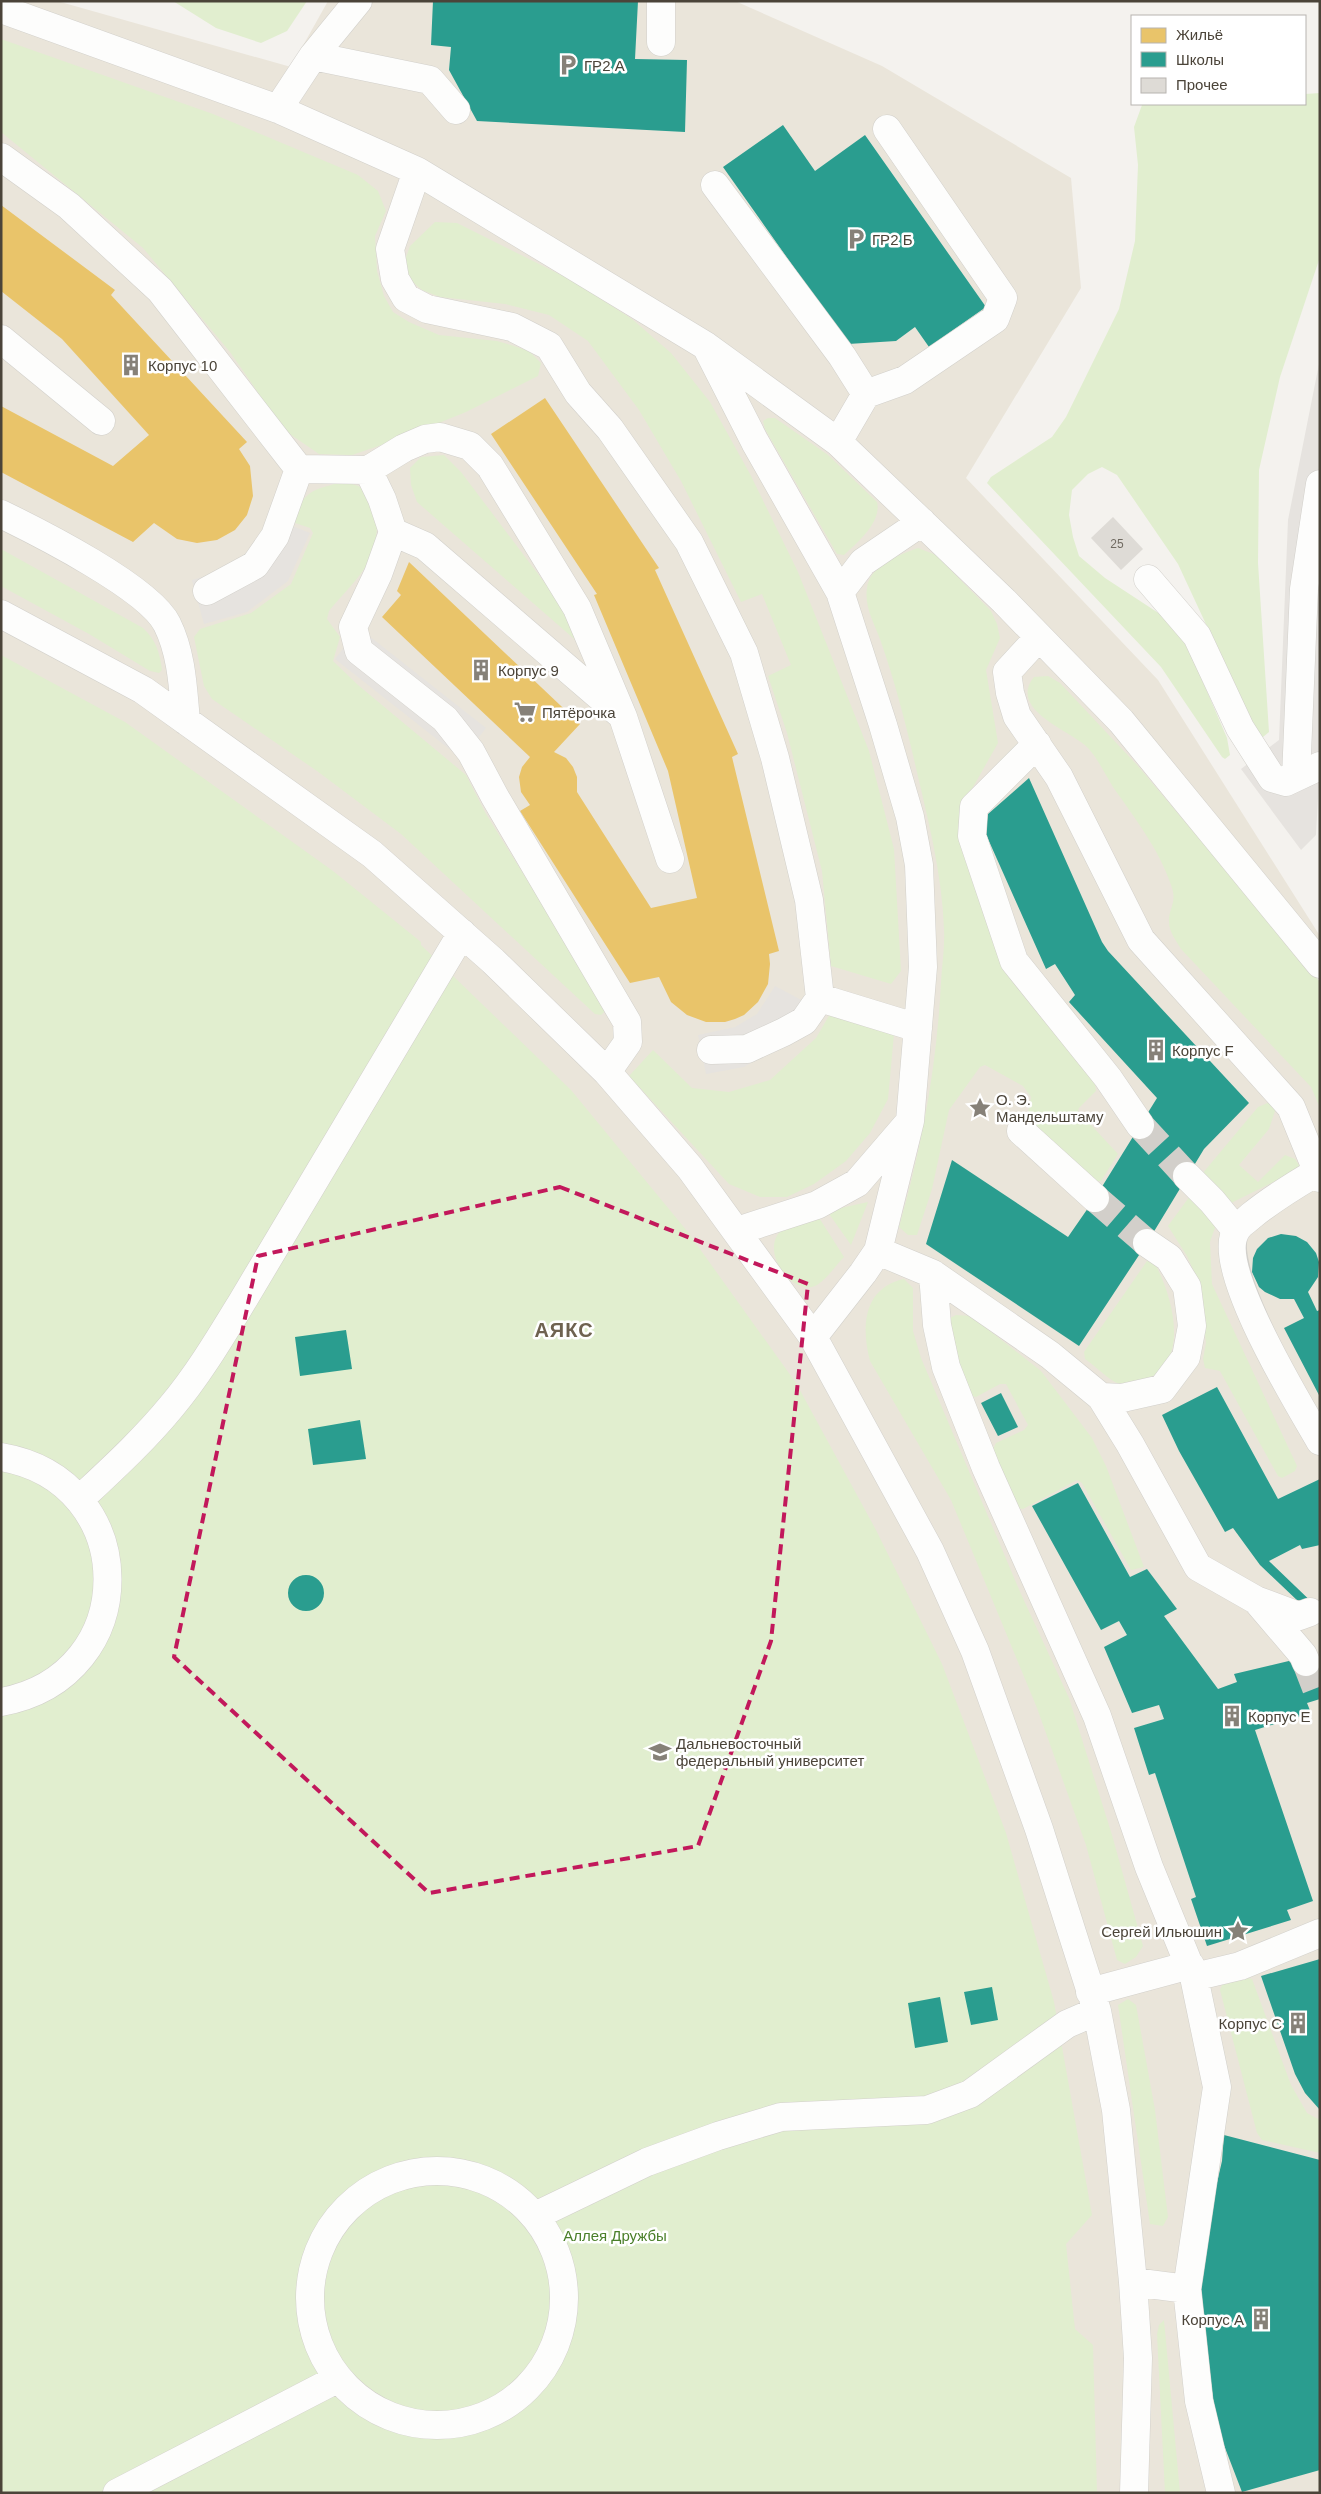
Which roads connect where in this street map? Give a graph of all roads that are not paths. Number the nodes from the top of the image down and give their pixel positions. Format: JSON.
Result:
{"nodes":[{"id":1,"x":358,"y":1,"type":"edge"},
{"id":2,"x":660,"y":1,"type":"edge"},
{"id":3,"x":1,"y":9,"type":"edge"},
{"id":4,"x":661,"y":42,"type":"dead end"},
{"id":5,"x":313,"y":56,"type":"junction"},
{"id":6,"x":278,"y":109,"type":"junction"},
{"id":7,"x":456,"y":110,"type":"dead end"},
{"id":8,"x":887,"y":130,"type":"dead end"},
{"id":9,"x":1,"y":157,"type":"edge"},
{"id":10,"x":417,"y":172,"type":"junction"},
{"id":11,"x":715,"y":185,"type":"dead end"},
{"id":12,"x":1,"y":339,"type":"edge"},
{"id":13,"x":706,"y":346,"type":"junction"},
{"id":14,"x":866,"y":394,"type":"junction"},
{"id":15,"x":101,"y":421,"type":"dead end"},
{"id":16,"x":838,"y":442,"type":"junction"},
{"id":17,"x":299,"y":469,"type":"junction"},
{"id":18,"x":368,"y":470,"type":"junction"},
{"id":19,"x":1320,"y":484,"type":"edge"},
{"id":20,"x":1,"y":514,"type":"edge"},
{"id":21,"x":922,"y":522,"type":"junction"},
{"id":22,"x":393,"y":532,"type":"junction"},
{"id":23,"x":1148,"y":579,"type":"dead end"},
{"id":24,"x":207,"y":591,"type":"dead end"},
{"id":25,"x":840,"y":592,"type":"junction"},
{"id":26,"x":1,"y":614,"type":"edge"},
{"id":27,"x":1039,"y":638,"type":"junction"},
{"id":28,"x":623,"y":717,"type":"junction"},
{"id":29,"x":186,"y":721,"type":"junction"},
{"id":30,"x":1037,"y":744,"type":"junction"},
{"id":31,"x":1308,"y":772,"type":"edge"},
{"id":32,"x":670,"y":859,"type":"dead end"},
{"id":33,"x":462,"y":933,"type":"junction"},
{"id":34,"x":1320,"y":964,"type":"edge"},
{"id":35,"x":820,"y":998,"type":"junction"},
{"id":36,"x":918,"y":1028,"type":"junction"},
{"id":37,"x":711,"y":1050,"type":"dead end"},
{"id":38,"x":607,"y":1072,"type":"junction"},
{"id":39,"x":910,"y":1121,"type":"junction"},
{"id":40,"x":1140,"y":1125,"type":"tunnel mouth"},
{"id":41,"x":1021,"y":1131,"type":"dead end"},
{"id":42,"x":1319,"y":1175,"type":"edge"},
{"id":43,"x":1187,"y":1176,"type":"tunnel mouth"},
{"id":44,"x":1095,"y":1198,"type":"tunnel mouth"},
{"id":45,"x":1236,"y":1230,"type":"junction"},
{"id":46,"x":737,"y":1231,"type":"junction"},
{"id":47,"x":1148,"y":1243,"type":"tunnel mouth"},
{"id":48,"x":878,"y":1251,"type":"junction"},
{"id":49,"x":933,"y":1274,"type":"junction"},
{"id":50,"x":813,"y":1337,"type":"junction"},
{"id":51,"x":1101,"y":1397,"type":"junction"},
{"id":52,"x":1320,"y":1441,"type":"edge"},
{"id":53,"x":1,"y":1457,"type":"edge"},
{"id":54,"x":79,"y":1500,"type":"junction"},
{"id":55,"x":1256,"y":1600,"type":"junction"},
{"id":56,"x":1316,"y":1610,"type":"edge"},
{"id":57,"x":1306,"y":1662,"type":"tunnel mouth"},
{"id":58,"x":1,"y":1702,"type":"edge"},
{"id":59,"x":1320,"y":1933,"type":"edge"},
{"id":60,"x":1192,"y":1971,"type":"junction"},
{"id":61,"x":1094,"y":2002,"type":"junction"},
{"id":62,"x":535,"y":2216,"type":"junction"},
{"id":63,"x":1133,"y":2282,"type":"junction"},
{"id":64,"x":1187,"y":2289,"type":"junction"},
{"id":65,"x":337,"y":2378,"type":"junction"},
{"id":66,"x":117,"y":2493,"type":"edge"},
{"id":67,"x":1134,"y":2493,"type":"edge"},
{"id":68,"x":1221,"y":2493,"type":"edge"}],
"edges":[{"from":1,"to":5,"type":"street"},
{"from":2,"to":4,"type":"street"},
{"from":3,"to":6,"type":"street"},
{"from":5,"to":6,"type":"street"},
{"from":5,"to":7,"type":"street"},
{"from":6,"to":10,"type":"street"},
{"from":8,"to":14,"type":"street"},
{"from":9,"to":17,"type":"street"},
{"from":10,"to":13,"type":"street"},
{"from":10,"to":35,"type":"street"},
{"from":11,"to":14,"type":"street"},
{"from":12,"to":15,"type":"street"},
{"from":13,"to":16,"type":"street"},
{"from":13,"to":25,"type":"street"},
{"from":14,"to":16,"type":"street"},
{"from":16,"to":21,"type":"street"},
{"from":17,"to":18,"type":"street"},
{"from":17,"to":24,"type":"street"},
{"from":18,"to":22,"type":"street"},
{"from":18,"to":28,"type":"street"},
{"from":19,"to":31,"type":"street"},
{"from":20,"to":29,"type":"street"},
{"from":21,"to":25,"type":"street"},
{"from":21,"to":27,"type":"street"},
{"from":22,"to":28,"type":"street"},
{"from":22,"to":38,"type":"street"},
{"from":23,"to":31,"type":"street"},
{"from":25,"to":36,"type":"street"},
{"from":26,"to":29,"type":"street"},
{"from":27,"to":30,"type":"street"},
{"from":27,"to":34,"type":"street"},
{"from":28,"to":32,"type":"street"},
{"from":29,"to":33,"type":"street"},
{"from":30,"to":40,"type":"street"},
{"from":30,"to":42,"type":"street"},
{"from":33,"to":38,"type":"street"},
{"from":33,"to":54,"type":"street"},
{"from":35,"to":36,"type":"street"},
{"from":35,"to":37,"type":"street"},
{"from":36,"to":39,"type":"street"},
{"from":38,"to":46,"type":"street"},
{"from":39,"to":46,"type":"street"},
{"from":39,"to":48,"type":"street"},
{"from":41,"to":44,"type":"street"},
{"from":42,"to":45,"type":"street"},
{"from":43,"to":45,"type":"street"},
{"from":45,"to":52,"type":"street"},
{"from":46,"to":50,"type":"street"},
{"from":47,"to":51,"type":"street"},
{"from":48,"to":49,"type":"street"},
{"from":48,"to":50,"type":"street"},
{"from":49,"to":51,"type":"street"},
{"from":49,"to":60,"type":"street"},
{"from":50,"to":61,"type":"street"},
{"from":51,"to":55,"type":"street"},
{"from":53,"to":54,"type":"street"},
{"from":54,"to":58,"type":"street"},
{"from":55,"to":56,"type":"street"},
{"from":55,"to":57,"type":"street"},
{"from":59,"to":60,"type":"street"},
{"from":60,"to":61,"type":"street"},
{"from":60,"to":64,"type":"street"},
{"from":61,"to":62,"type":"street"},
{"from":61,"to":63,"type":"street"},
{"from":62,"to":65,"type":"street"},
{"from":62,"to":65,"type":"street"},
{"from":63,"to":64,"type":"street"},
{"from":63,"to":67,"type":"street"},
{"from":64,"to":68,"type":"street"},
{"from":65,"to":66,"type":"street"}]}
